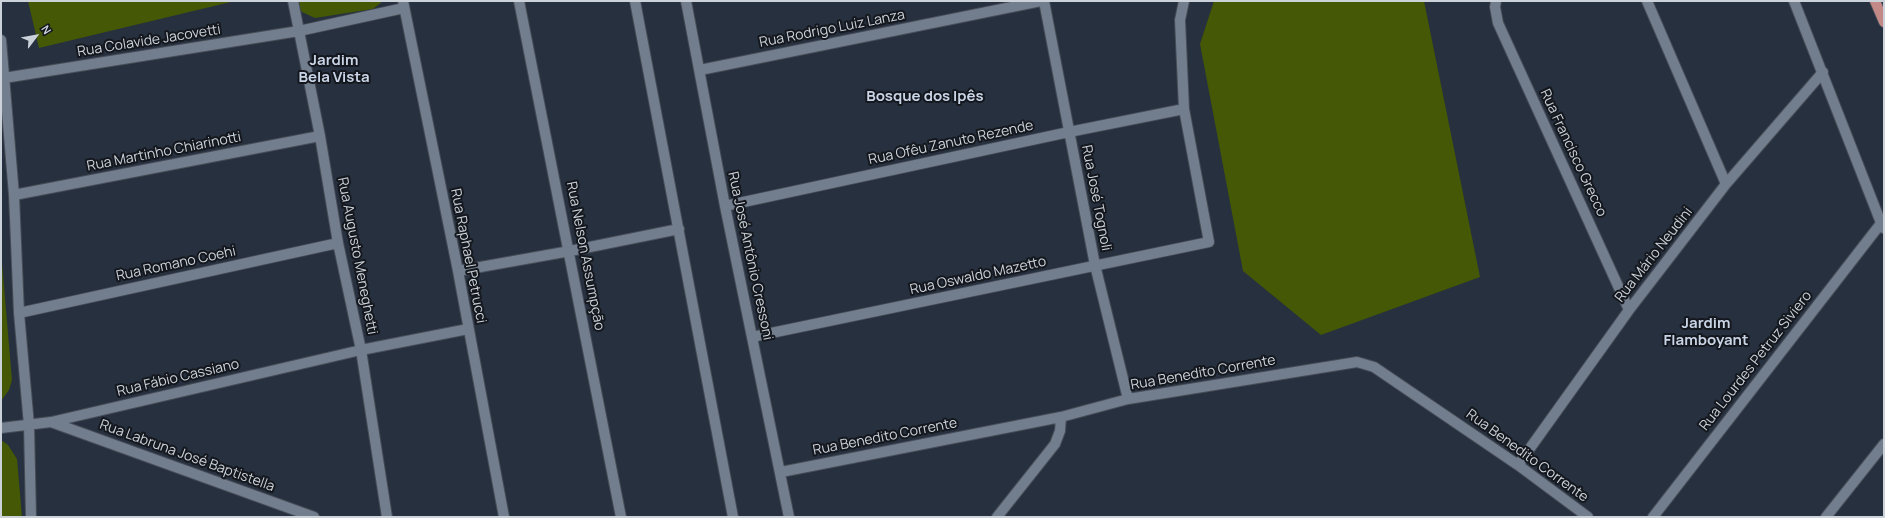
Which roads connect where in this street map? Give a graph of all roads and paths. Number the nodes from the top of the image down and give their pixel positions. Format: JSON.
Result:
{"nodes":[{"id":1,"x":292,"y":1,"type":"edge"},
{"id":2,"x":519,"y":1,"type":"edge"},
{"id":3,"x":635,"y":1,"type":"edge"},
{"id":4,"x":686,"y":1,"type":"edge"},
{"id":5,"x":1042,"y":1,"type":"edge"},
{"id":6,"x":1184,"y":1,"type":"edge"},
{"id":7,"x":1647,"y":1,"type":"edge"},
{"id":8,"x":1794,"y":1,"type":"edge"},
{"id":9,"x":1875,"y":1,"type":"edge"},
{"id":10,"x":1495,"y":4,"type":"edge"},
{"id":11,"x":404,"y":5,"type":"edge"},
{"id":12,"x":1884,"y":22,"type":"edge"},
{"id":13,"x":299,"y":31,"type":"junction"},
{"id":14,"x":1,"y":40,"type":"edge"},
{"id":15,"x":700,"y":70,"type":"junction"},
{"id":16,"x":1823,"y":72,"type":"junction"},
{"id":17,"x":4,"y":78,"type":"junction"},
{"id":18,"x":1184,"y":109,"type":"junction"},
{"id":19,"x":1068,"y":132,"type":"junction"},
{"id":20,"x":320,"y":136,"type":"junction"},
{"id":21,"x":1726,"y":184,"type":"junction"},
{"id":22,"x":14,"y":195,"type":"junction"},
{"id":23,"x":725,"y":206,"type":"junction"},
{"id":24,"x":1883,"y":226,"type":"edge"},
{"id":25,"x":679,"y":229,"type":"junction"},
{"id":26,"x":338,"y":243,"type":"junction"},
{"id":27,"x":570,"y":251,"type":"junction"},
{"id":28,"x":1096,"y":265,"type":"junction"},
{"id":29,"x":458,"y":271,"type":"junction"},
{"id":30,"x":1629,"y":310,"type":"junction"},
{"id":31,"x":19,"y":313,"type":"junction"},
{"id":32,"x":468,"y":329,"type":"junction"},
{"id":33,"x":752,"y":337,"type":"junction"},
{"id":34,"x":361,"y":350,"type":"junction"},
{"id":35,"x":1128,"y":399,"type":"junction"},
{"id":36,"x":1061,"y":417,"type":"junction"},
{"id":37,"x":51,"y":422,"type":"junction"},
{"id":38,"x":29,"y":426,"type":"junction"},
{"id":39,"x":1,"y":428,"type":"edge"},
{"id":40,"x":1884,"y":444,"type":"edge"},
{"id":41,"x":1518,"y":465,"type":"junction"},
{"id":42,"x":781,"y":472,"type":"junction"},
{"id":43,"x":31,"y":517,"type":"edge"},
{"id":44,"x":314,"y":517,"type":"edge"},
{"id":45,"x":387,"y":517,"type":"edge"},
{"id":46,"x":504,"y":517,"type":"edge"},
{"id":47,"x":622,"y":517,"type":"edge"},
{"id":48,"x":733,"y":517,"type":"edge"},
{"id":49,"x":789,"y":517,"type":"edge"},
{"id":50,"x":997,"y":517,"type":"edge"},
{"id":51,"x":1588,"y":517,"type":"edge"},
{"id":52,"x":1653,"y":517,"type":"edge"},
{"id":53,"x":1826,"y":517,"type":"edge"}],
"edges":[{"from":1,"to":13,"type":"street","name":"Rua Augusto Meneghetti"},
{"from":2,"to":27,"type":"street","name":"Rua Nelson Assumpção"},
{"from":3,"to":25,"type":"street"},
{"from":4,"to":15,"type":"street","name":"Rua José Antônio Cressoni"},
{"from":5,"to":15,"type":"street","name":"Rua Rodrigo Luiz Lanza"},
{"from":5,"to":19,"type":"street","name":"Rua José Tognoli"},
{"from":6,"to":18,"type":"street"},
{"from":7,"to":21,"type":"street"},
{"from":8,"to":16,"type":"street"},
{"from":9,"to":12,"type":"main road"},
{"from":10,"to":30,"type":"street","name":"Rua Francisco Grecco"},
{"from":11,"to":13,"type":"street","name":"Rua Colavide Jacovetti"},
{"from":11,"to":29,"type":"street","name":"Rua Raphael Petrucci"},
{"from":13,"to":17,"type":"street","name":"Rua Colavide Jacovetti"},
{"from":13,"to":20,"type":"street","name":"Rua Augusto Meneghetti"},
{"from":14,"to":17,"type":"street"},
{"from":15,"to":23,"type":"street","name":"Rua José Antônio Cressoni"},
{"from":16,"to":21,"type":"street","name":"Rua Mário Neudini"},
{"from":16,"to":24,"type":"street"},
{"from":17,"to":22,"type":"street"},
{"from":18,"to":19,"type":"street","name":"Rua Ofêu Zanuto Rezende"},
{"from":18,"to":28,"type":"street","name":"Rua Oswaldo Mazetto"},
{"from":19,"to":23,"type":"street","name":"Rua Ofêu Zanuto Rezende"},
{"from":19,"to":28,"type":"street","name":"Rua José Tognoli"},
{"from":20,"to":22,"type":"street","name":"Rua Martinho Chiarinotti"},
{"from":20,"to":26,"type":"street","name":"Rua Augusto Meneghetti"},
{"from":21,"to":30,"type":"street","name":"Rua Mário Neudini"},
{"from":22,"to":31,"type":"street"},
{"from":23,"to":33,"type":"street","name":"Rua José Antônio Cressoni"},
{"from":24,"to":52,"type":"street","name":"Rua Lourdes Petruz Siviero"},
{"from":25,"to":27,"type":"street"},
{"from":25,"to":48,"type":"street"},
{"from":26,"to":31,"type":"street","name":"Rua Romano Coehi"},
{"from":26,"to":34,"type":"street","name":"Rua Augusto Meneghetti"},
{"from":27,"to":29,"type":"street"},
{"from":27,"to":47,"type":"street","name":"Rua Nelson Assumpção"},
{"from":28,"to":33,"type":"street","name":"Rua Oswaldo Mazetto"},
{"from":28,"to":35,"type":"street","name":"Rua José Tognoli"},
{"from":29,"to":32,"type":"street","name":"Rua Raphael Petrucci"},
{"from":30,"to":41,"type":"street","name":"Rua Mário Neudini"},
{"from":31,"to":38,"type":"street"},
{"from":32,"to":34,"type":"street","name":"Rua Fábio Cassiano"},
{"from":32,"to":46,"type":"street","name":"Rua Raphael Petrucci"},
{"from":33,"to":42,"type":"street","name":"Rua José Antônio Cressoni"},
{"from":34,"to":37,"type":"street","name":"Rua Fábio Cassiano"},
{"from":34,"to":45,"type":"street","name":"Rua Augusto Meneghetti"},
{"from":35,"to":36,"type":"street","name":"Rua Benedito Corrente"},
{"from":35,"to":41,"type":"street","name":"Rua Benedito Corrente"},
{"from":36,"to":42,"type":"street","name":"Rua Benedito Corrente"},
{"from":36,"to":50,"type":"street"},
{"from":37,"to":38,"type":"street","name":"Rua Fábio Cassiano"},
{"from":37,"to":44,"type":"street","name":"Rua Labruna José Baptistella"},
{"from":38,"to":39,"type":"street","name":"Rua Fábio Cassiano"},
{"from":38,"to":43,"type":"street"},
{"from":40,"to":53,"type":"street"},
{"from":41,"to":51,"type":"street","name":"Rua Benedito Corrente"},
{"from":42,"to":49,"type":"street","name":"Rua José Antônio Cressoni"}]}
